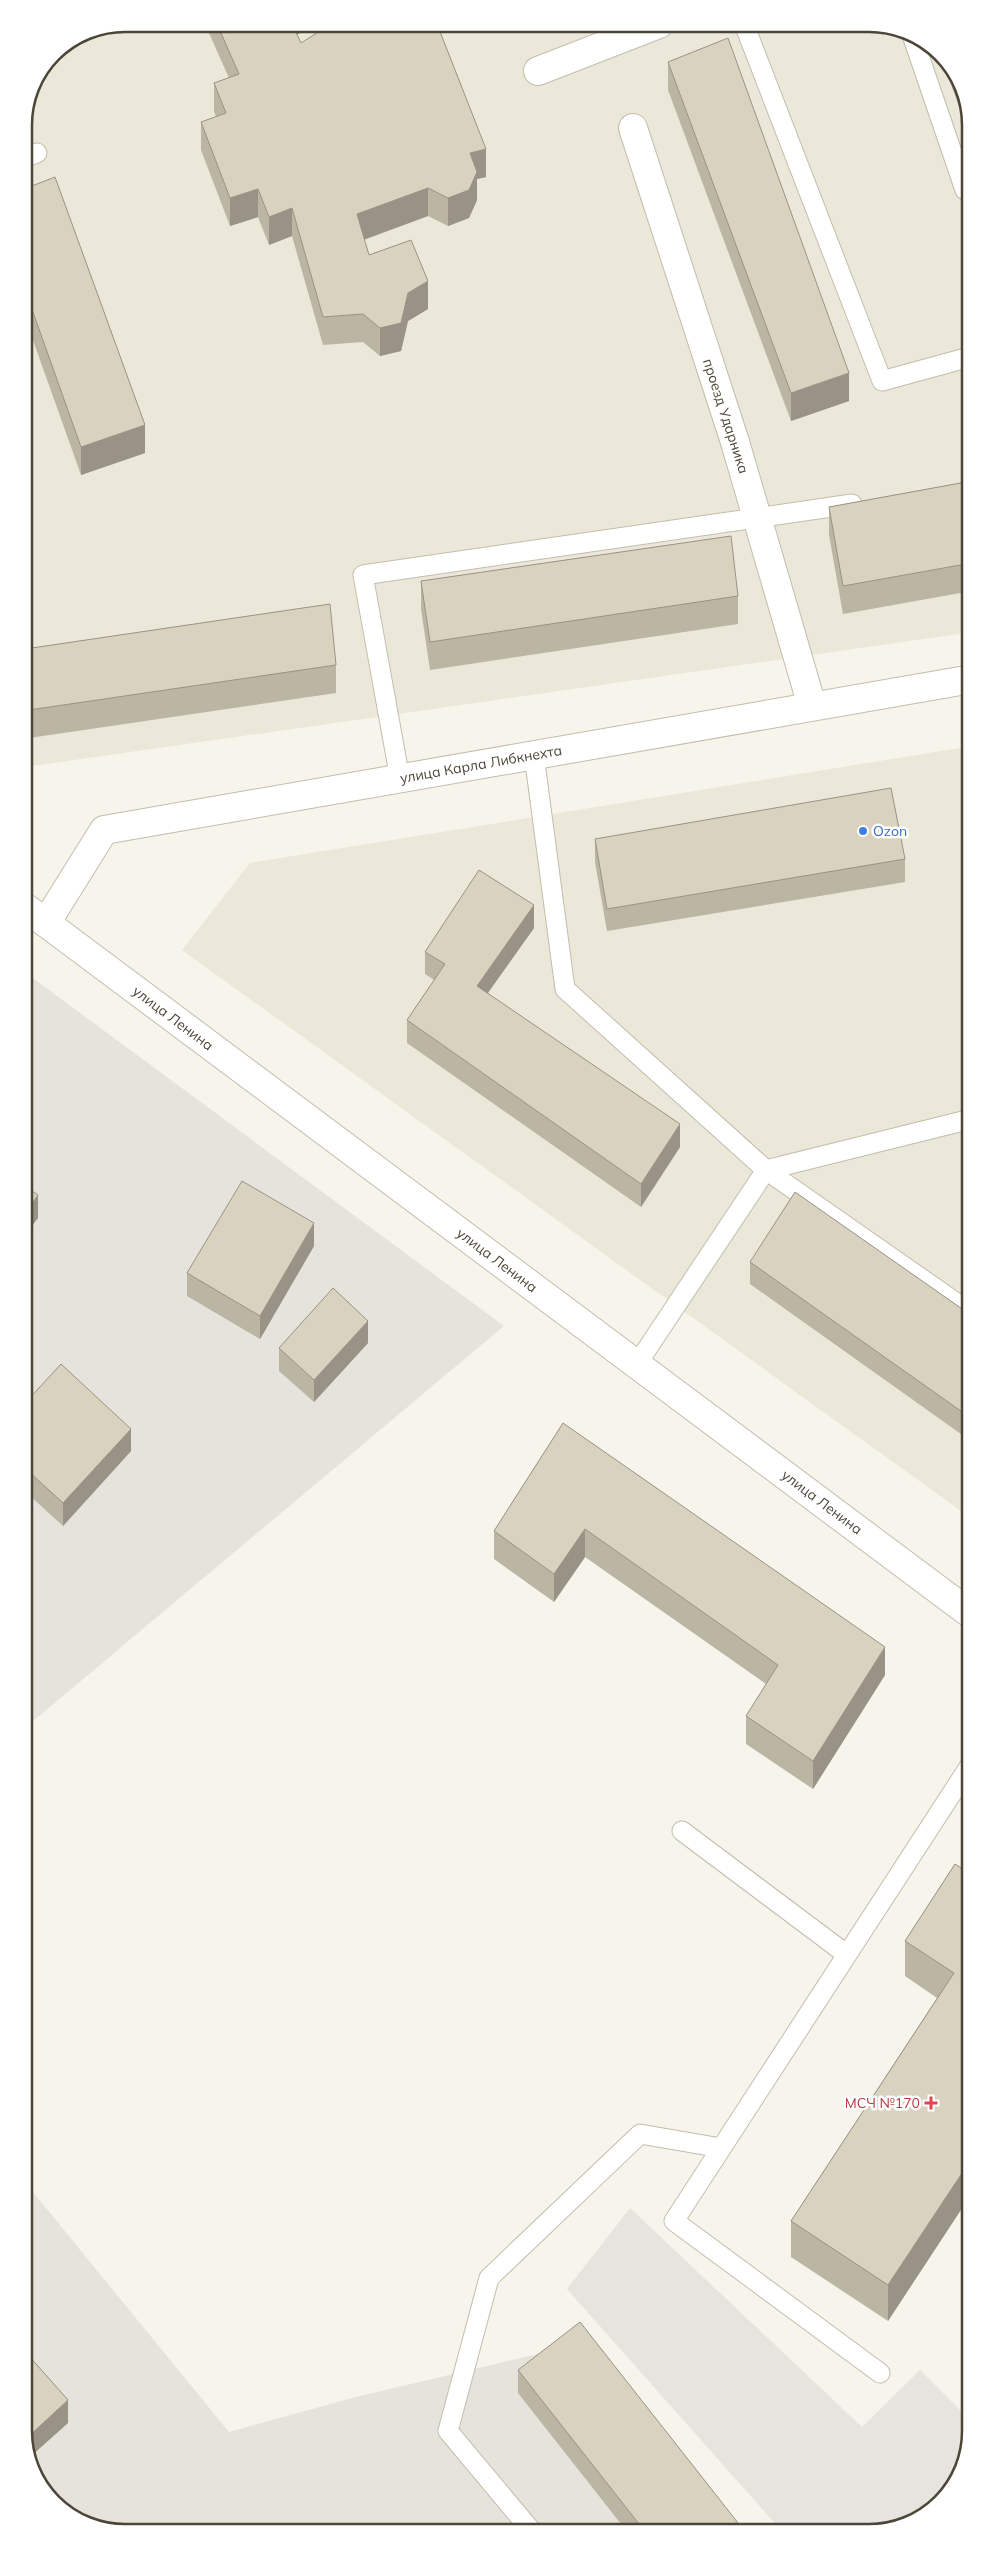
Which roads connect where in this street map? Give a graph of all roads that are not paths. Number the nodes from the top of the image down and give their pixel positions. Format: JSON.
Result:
{"nodes":[{"id":1,"x":637,"y":33,"type":"edge"},
{"id":2,"x":747,"y":33,"type":"edge"},
{"id":3,"x":916,"y":45,"type":"edge"},
{"id":4,"x":538,"y":72,"type":"dead end"},
{"id":5,"x":633,"y":128,"type":"dead end"},
{"id":6,"x":962,"y":181,"type":"edge"},
{"id":7,"x":962,"y":359,"type":"edge"},
{"id":8,"x":871,"y":501,"type":"edge"},
{"id":9,"x":758,"y":519,"type":"junction"},
{"id":10,"x":962,"y":681,"type":"edge"},
{"id":11,"x":812,"y":706,"type":"junction"},
{"id":12,"x":534,"y":755,"type":"junction"},
{"id":13,"x":400,"y":779,"type":"junction"},
{"id":14,"x":36,"y":916,"type":"edge"},
{"id":15,"x":962,"y":1121,"type":"edge"},
{"id":16,"x":766,"y":1170,"type":"junction"},
{"id":17,"x":962,"y":1307,"type":"edge"},
{"id":18,"x":636,"y":1364,"type":"junction"},
{"id":19,"x":962,"y":1608,"type":"edge"},
{"id":20,"x":962,"y":1777,"type":"edge"},
{"id":21,"x":682,"y":1831,"type":"dead end"},
{"id":22,"x":846,"y":1954,"type":"junction"},
{"id":23,"x":721,"y":2148,"type":"junction"},
{"id":24,"x":880,"y":2373,"type":"dead end"},
{"id":25,"x":525,"y":2524,"type":"edge"}],
"edges":[{"from":1,"to":4,"type":"street"},
{"from":2,"to":7,"type":"lane"},
{"from":3,"to":6,"type":"lane"},
{"from":5,"to":9,"type":"street","name":"проезд Ударника"},
{"from":8,"to":9,"type":"lane"},
{"from":9,"to":11,"type":"street","name":"проезд Ударника"},
{"from":9,"to":13,"type":"lane"},
{"from":10,"to":11,"type":"street","name":"улица Карла Либкнехта"},
{"from":11,"to":12,"type":"street","name":"улица Карла Либкнехта"},
{"from":12,"to":13,"type":"street","name":"улица Карла Либкнехта"},
{"from":12,"to":16,"type":"lane"},
{"from":13,"to":14,"type":"street","name":"улица Карла Либкнехта"},
{"from":14,"to":18,"type":"street","name":"улица Ленина"},
{"from":15,"to":16,"type":"lane"},
{"from":16,"to":17,"type":"lane"},
{"from":16,"to":18,"type":"lane"},
{"from":18,"to":19,"type":"street","name":"улица Ленина"},
{"from":20,"to":22,"type":"lane"},
{"from":21,"to":22,"type":"lane"},
{"from":22,"to":23,"type":"lane"},
{"from":23,"to":24,"type":"lane"},
{"from":23,"to":25,"type":"lane"}]}
